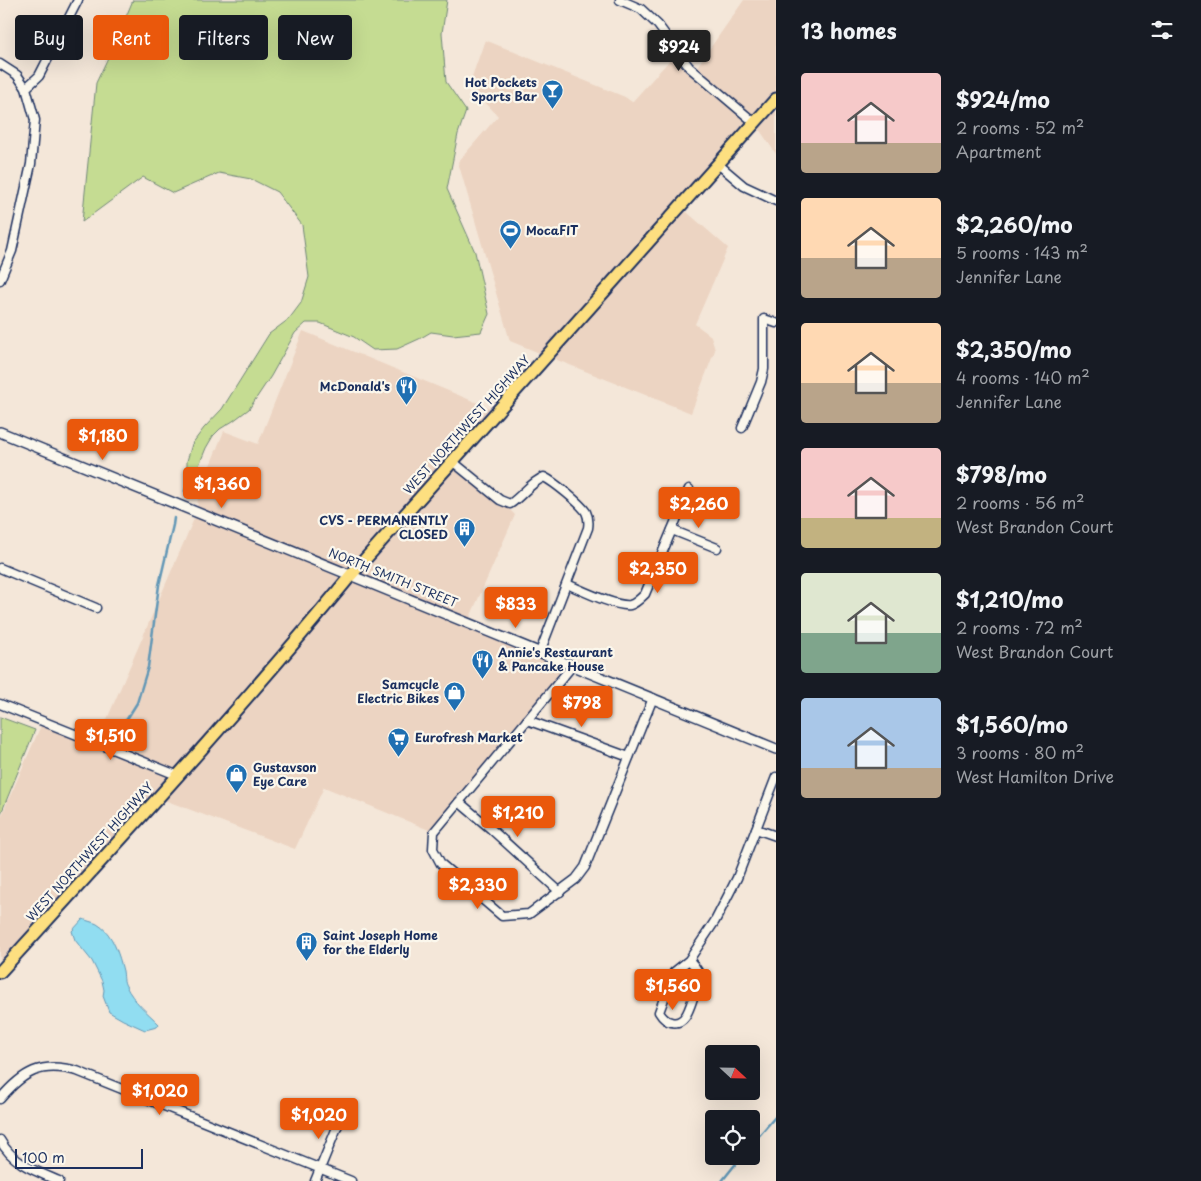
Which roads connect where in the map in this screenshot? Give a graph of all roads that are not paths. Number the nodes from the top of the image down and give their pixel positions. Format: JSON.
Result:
{"nodes":[{"id":1,"x":78,"y":0,"type":"edge"},
{"id":2,"x":620,"y":0,"type":"edge"},
{"id":3,"x":0,"y":64,"type":"edge"},
{"id":4,"x":26,"y":88,"type":"junction"},
{"id":5,"x":776,"y":99,"type":"edge"},
{"id":6,"x":754,"y":123,"type":"junction"},
{"id":7,"x":718,"y":164,"type":"junction"},
{"id":8,"x":776,"y":201,"type":"edge"},
{"id":9,"x":0,"y":280,"type":"edge"},
{"id":10,"x":776,"y":323,"type":"edge"},
{"id":11,"x":742,"y":428,"type":"dead end"},
{"id":12,"x":1,"y":434,"type":"edge"},
{"id":13,"x":452,"y":461,"type":"junction"},
{"id":14,"x":689,"y":489,"type":"dead end"},
{"id":15,"x":672,"y":530,"type":"junction"},
{"id":16,"x":717,"y":548,"type":"dead end"},
{"id":17,"x":0,"y":568,"type":"edge"},
{"id":18,"x":351,"y":575,"type":"junction"},
{"id":19,"x":567,"y":584,"type":"junction"},
{"id":20,"x":96,"y":608,"type":"dead end"},
{"id":21,"x":540,"y":652,"type":"junction"},
{"id":22,"x":573,"y":665,"type":"junction"},
{"id":23,"x":653,"y":698,"type":"junction"},
{"id":24,"x":0,"y":704,"type":"edge"},
{"id":25,"x":527,"y":720,"type":"junction"},
{"id":26,"x":776,"y":749,"type":"edge"},
{"id":27,"x":629,"y":757,"type":"junction"},
{"id":28,"x":179,"y":776,"type":"junction"},
{"id":29,"x":776,"y":777,"type":"edge"},
{"id":30,"x":459,"y":802,"type":"junction"},
{"id":31,"x":756,"y":828,"type":"junction"},
{"id":32,"x":776,"y":836,"type":"edge"},
{"id":33,"x":560,"y":892,"type":"junction"},
{"id":34,"x":689,"y":960,"type":"junction"},
{"id":35,"x":0,"y":972,"type":"edge"},
{"id":36,"x":0,"y":1099,"type":"edge"},
{"id":37,"x":340,"y":1120,"type":"dead end"},
{"id":38,"x":0,"y":1140,"type":"edge"},
{"id":39,"x":320,"y":1168,"type":"junction"},
{"id":40,"x":60,"y":1181,"type":"edge"},
{"id":41,"x":315,"y":1181,"type":"edge"},
{"id":42,"x":351,"y":1181,"type":"edge"}],
"edges":[{"from":1,"to":4,"type":"street"},
{"from":2,"to":6,"type":"street"},
{"from":3,"to":4,"type":"street"},
{"from":4,"to":9,"type":"street"},
{"from":5,"to":6,"type":"main road","name":"WEST NORTHWEST HIGHWAY"},
{"from":6,"to":7,"type":"main road","name":"WEST NORTHWEST HIGHWAY"},
{"from":7,"to":8,"type":"street"},
{"from":7,"to":13,"type":"main road","name":"WEST NORTHWEST HIGHWAY"},
{"from":10,"to":11,"type":"street"},
{"from":12,"to":18,"type":"street","name":"NORTH SMITH STREET"},
{"from":13,"to":18,"type":"main road","name":"WEST NORTHWEST HIGHWAY"},
{"from":13,"to":19,"type":"street"},
{"from":14,"to":15,"type":"street"},
{"from":15,"to":16,"type":"street"},
{"from":15,"to":19,"type":"street"},
{"from":17,"to":20,"type":"street"},
{"from":18,"to":21,"type":"street","name":"NORTH SMITH STREET"},
{"from":18,"to":28,"type":"main road","name":"WEST NORTHWEST HIGHWAY"},
{"from":19,"to":21,"type":"street"},
{"from":21,"to":22,"type":"street","name":"NORTH SMITH STREET"},
{"from":22,"to":23,"type":"street","name":"NORTH SMITH STREET"},
{"from":22,"to":25,"type":"street"},
{"from":23,"to":26,"type":"street","name":"NORTH SMITH STREET"},
{"from":23,"to":27,"type":"street"},
{"from":24,"to":28,"type":"street"},
{"from":25,"to":27,"type":"street"},
{"from":25,"to":30,"type":"street"},
{"from":27,"to":33,"type":"street"},
{"from":28,"to":35,"type":"main road","name":"WEST NORTHWEST HIGHWAY"},
{"from":29,"to":31,"type":"street"},
{"from":30,"to":33,"type":"street"},
{"from":30,"to":33,"type":"street"},
{"from":31,"to":32,"type":"street"},
{"from":31,"to":34,"type":"street"},
{"from":34,"to":34,"type":"street"},
{"from":36,"to":39,"type":"street"},
{"from":37,"to":39,"type":"street"},
{"from":38,"to":40,"type":"street"},
{"from":39,"to":41,"type":"street"},
{"from":39,"to":42,"type":"street"}]}
